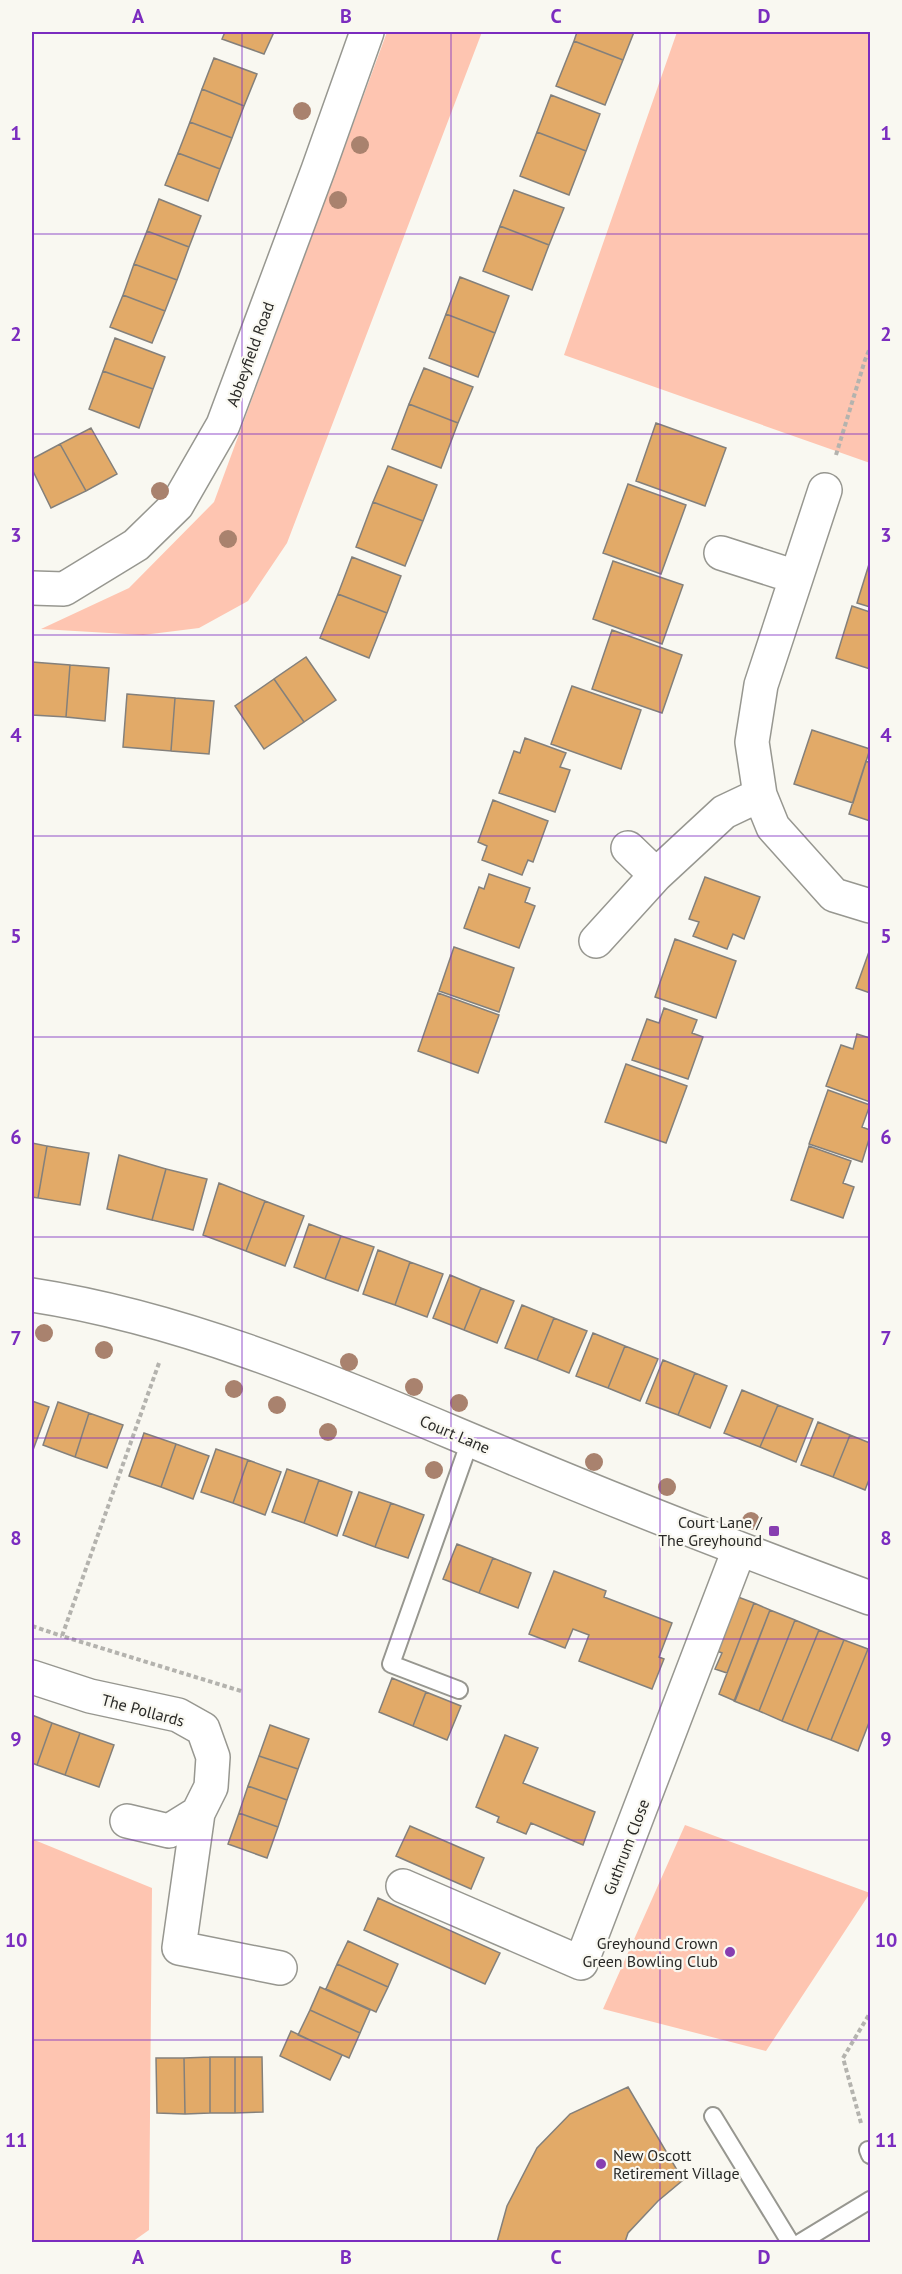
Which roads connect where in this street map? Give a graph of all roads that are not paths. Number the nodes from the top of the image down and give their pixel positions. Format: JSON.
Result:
{"nodes":[{"id":1,"x":367,"y":32,"type":"edge"},
{"id":2,"x":825,"y":490,"type":"road end"},
{"id":3,"x":721,"y":553,"type":"dead end"},
{"id":4,"x":796,"y":577,"type":"junction"},
{"id":5,"x":32,"y":588,"type":"edge"},
{"id":6,"x":760,"y":795,"type":"junction"},
{"id":7,"x":628,"y":848,"type":"dead end"},
{"id":8,"x":656,"y":875,"type":"junction"},
{"id":9,"x":870,"y":906,"type":"edge"},
{"id":10,"x":596,"y":941,"type":"dead end"},
{"id":11,"x":32,"y":1295,"type":"edge"},
{"id":12,"x":471,"y":1441,"type":"junction"},
{"id":13,"x":739,"y":1550,"type":"junction"},
{"id":14,"x":870,"y":1598,"type":"edge"},
{"id":15,"x":32,"y":1677,"type":"edge"},
{"id":16,"x":459,"y":1690,"type":"dead end"},
{"id":17,"x":198,"y":1813,"type":"junction"},
{"id":18,"x":127,"y":1821,"type":"dead end"},
{"id":19,"x":403,"y":1886,"type":"dead end"},
{"id":20,"x":279,"y":1968,"type":"dead end"},
{"id":21,"x":713,"y":2116,"type":"dead end"},
{"id":22,"x":870,"y":2200,"type":"edge"},
{"id":23,"x":790,"y":2242,"type":"edge"},
{"id":24,"x":801,"y":2242,"type":"edge"}],
"edges":[{"from":1,"to":5,"type":"street","name":"Abbeyfield Road"},
{"from":2,"to":4,"type":"street"},
{"from":3,"to":4,"type":"street"},
{"from":4,"to":6,"type":"street"},
{"from":6,"to":8,"type":"street"},
{"from":6,"to":9,"type":"street"},
{"from":7,"to":8,"type":"street"},
{"from":8,"to":10,"type":"street"},
{"from":11,"to":12,"type":"street","name":"Court Lane"},
{"from":12,"to":13,"type":"street","name":"Court Lane"},
{"from":12,"to":16,"type":"lane"},
{"from":13,"to":14,"type":"street","name":"Court Lane"},
{"from":13,"to":19,"type":"street","name":"Guthrum Close"},
{"from":15,"to":17,"type":"street","name":"The Pollards"},
{"from":17,"to":18,"type":"street"},
{"from":17,"to":20,"type":"street","name":"The Pollards"},
{"from":21,"to":23,"type":"lane"},
{"from":22,"to":24,"type":"lane"}]}
